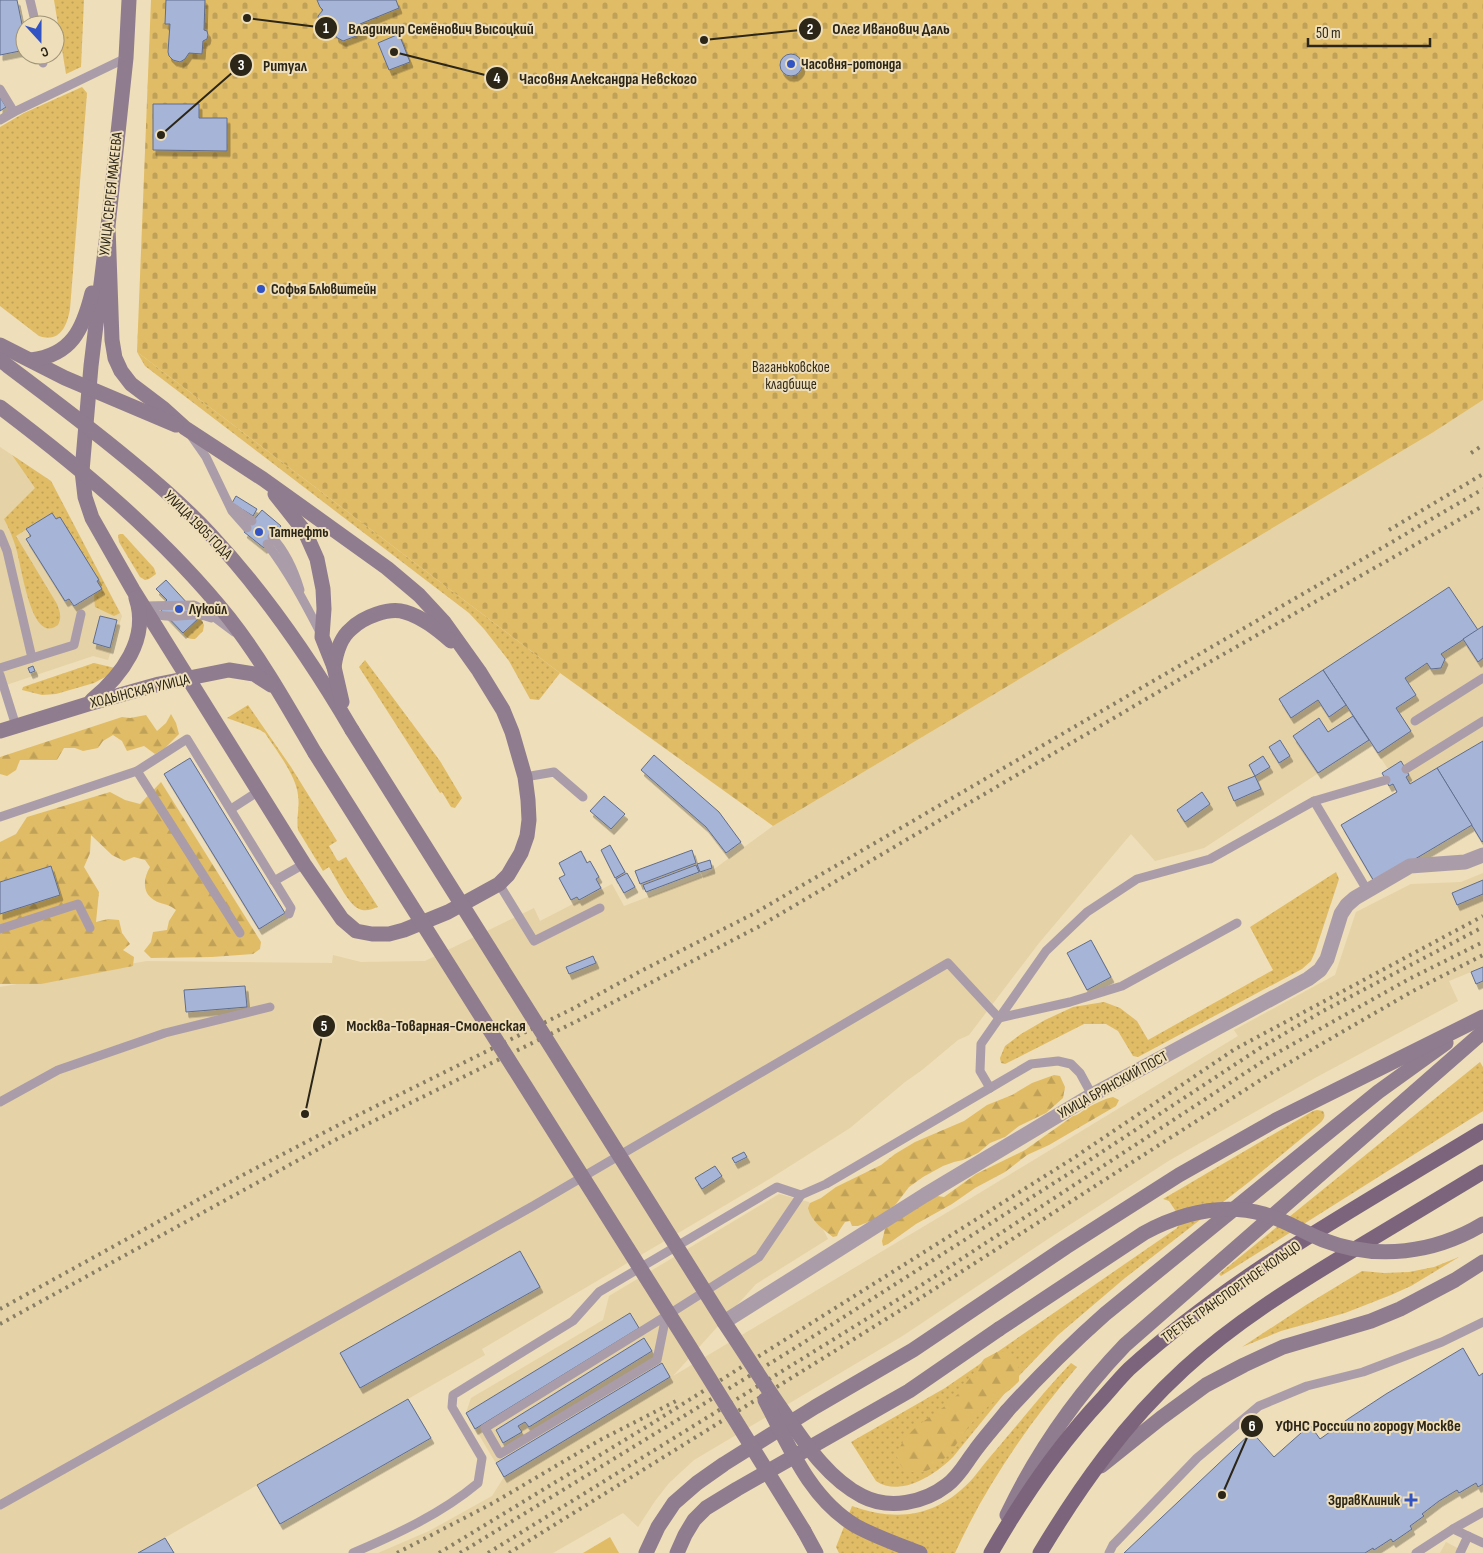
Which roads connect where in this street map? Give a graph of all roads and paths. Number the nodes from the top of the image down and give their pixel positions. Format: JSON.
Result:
{"nodes":[{"id":1,"x":30,"y":0,"type":"edge"},
{"id":2,"x":129,"y":0,"type":"edge"},
{"id":3,"x":34,"y":15,"type":"edge"},
{"id":4,"x":126,"y":58,"type":"junction"},
{"id":5,"x":0,"y":89,"type":"edge"},
{"id":6,"x":14,"y":112,"type":"junction"},
{"id":7,"x":0,"y":120,"type":"edge"},
{"id":8,"x":108,"y":226,"type":"junction"},
{"id":9,"x":0,"y":345,"type":"edge"},
{"id":10,"x":0,"y":360,"type":"edge"},
{"id":11,"x":31,"y":360,"type":"junction"},
{"id":12,"x":89,"y":388,"type":"junction"},
{"id":13,"x":0,"y":407,"type":"edge"},
{"id":14,"x":86,"y":425,"type":"junction"},
{"id":15,"x":185,"y":428,"type":"junction"},
{"id":16,"x":82,"y":472,"type":"junction"},
{"id":17,"x":263,"y":479,"type":"junction"},
{"id":18,"x":250,"y":525,"type":"dead end"},
{"id":19,"x":0,"y":534,"type":"edge"},
{"id":20,"x":270,"y":541,"type":"dead end"},
{"id":21,"x":134,"y":590,"type":"junction"},
{"id":22,"x":144,"y":606,"type":"junction"},
{"id":23,"x":81,"y":614,"type":"dead end"},
{"id":24,"x":242,"y":637,"type":"junction"},
{"id":25,"x":322,"y":637,"type":"junction"},
{"id":26,"x":467,"y":654,"type":"junction"},
{"id":27,"x":32,"y":658,"type":"junction"},
{"id":28,"x":334,"y":667,"type":"junction"},
{"id":29,"x":0,"y":668,"type":"edge"},
{"id":30,"x":0,"y":675,"type":"edge"},
{"id":31,"x":189,"y":678,"type":"junction"},
{"id":32,"x":1483,"y":678,"type":"edge"},
{"id":33,"x":278,"y":690,"type":"junction"},
{"id":34,"x":88,"y":704,"type":"junction"},
{"id":35,"x":1415,"y":721,"type":"dead end"},
{"id":36,"x":1483,"y":721,"type":"edge"},
{"id":37,"x":16,"y":726,"type":"junction"},
{"id":38,"x":352,"y":730,"type":"junction"},
{"id":39,"x":0,"y":731,"type":"edge"},
{"id":40,"x":1406,"y":769,"type":"dead end"},
{"id":41,"x":137,"y":771,"type":"junction"},
{"id":42,"x":525,"y":777,"type":"junction"},
{"id":43,"x":1386,"y":780,"type":"dead end"},
{"id":44,"x":259,"y":791,"type":"junction"},
{"id":45,"x":583,"y":797,"type":"dead end"},
{"id":46,"x":1314,"y":801,"type":"junction"},
{"id":47,"x":231,"y":809,"type":"junction"},
{"id":48,"x":0,"y":817,"type":"edge"},
{"id":49,"x":1483,"y":855,"type":"edge"},
{"id":50,"x":304,"y":864,"type":"junction"},
{"id":51,"x":274,"y":881,"type":"junction"},
{"id":52,"x":499,"y":884,"type":"junction"},
{"id":53,"x":1366,"y":890,"type":"junction"},
{"id":54,"x":600,"y":908,"type":"dead end"},
{"id":55,"x":290,"y":914,"type":"dead end"},
{"id":56,"x":1237,"y":923,"type":"dead end"},
{"id":57,"x":90,"y":928,"type":"dead end"},
{"id":58,"x":0,"y":929,"type":"edge"},
{"id":59,"x":240,"y":933,"type":"dead end"},
{"id":60,"x":270,"y":1007,"type":"dead end"},
{"id":61,"x":999,"y":1018,"type":"junction"},
{"id":62,"x":1483,"y":1018,"type":"edge"},
{"id":63,"x":1483,"y":1032,"type":"edge"},
{"id":64,"x":990,"y":1088,"type":"junction"},
{"id":65,"x":1092,"y":1095,"type":"junction"},
{"id":66,"x":0,"y":1102,"type":"edge"},
{"id":67,"x":1483,"y":1131,"type":"edge"},
{"id":68,"x":1483,"y":1172,"type":"edge"},
{"id":69,"x":801,"y":1196,"type":"junction"},
{"id":70,"x":1483,"y":1224,"type":"edge"},
{"id":71,"x":1483,"y":1262,"type":"edge"},
{"id":72,"x":666,"y":1316,"type":"junction"},
{"id":73,"x":724,"y":1322,"type":"junction"},
{"id":74,"x":1483,"y":1322,"type":"edge"},
{"id":75,"x":1090,"y":1475,"type":"junction"},
{"id":76,"x":0,"y":1505,"type":"edge"},
{"id":77,"x":1483,"y":1512,"type":"edge"},
{"id":78,"x":1453,"y":1529,"type":"junction"},
{"id":79,"x":1468,"y":1536,"type":"junction"},
{"id":80,"x":1483,"y":1543,"type":"edge"},
{"id":81,"x":353,"y":1553,"type":"edge"},
{"id":82,"x":646,"y":1553,"type":"edge"},
{"id":83,"x":677,"y":1553,"type":"edge"},
{"id":84,"x":816,"y":1553,"type":"edge"},
{"id":85,"x":920,"y":1553,"type":"edge"},
{"id":86,"x":991,"y":1553,"type":"edge"},
{"id":87,"x":1040,"y":1553,"type":"edge"},
{"id":88,"x":1109,"y":1553,"type":"edge"},
{"id":89,"x":1416,"y":1553,"type":"edge"},
{"id":90,"x":1460,"y":1553,"type":"edge"}],
"edges":[{"from":1,"to":3,"type":"lane"},
{"from":2,"to":4,"type":"main road","name":"УЛИЦА СЕРГЕЯ МАКЕЕВА"},
{"from":4,"to":6,"type":"lane"},
{"from":4,"to":8,"type":"main road","name":"УЛИЦА СЕРГЕЯ МАКЕЕВА"},
{"from":5,"to":6,"type":"lane"},
{"from":6,"to":7,"type":"lane"},
{"from":8,"to":11,"type":"main road"},
{"from":8,"to":12,"type":"main road","name":"УЛИЦА СЕРГЕЯ МАКЕЕВА"},
{"from":8,"to":15,"type":"main road"},
{"from":9,"to":11,"type":"main road"},
{"from":10,"to":14,"type":"main road","name":"УЛИЦА 1905 ГОДА"},
{"from":11,"to":12,"type":"main road"},
{"from":12,"to":14,"type":"main road","name":"УЛИЦА СЕРГЕЯ МАКЕЕВА"},
{"from":12,"to":15,"type":"main road"},
{"from":13,"to":16,"type":"main road"},
{"from":14,"to":16,"type":"main road","name":"УЛИЦА СЕРГЕЯ МАКЕЕВА"},
{"from":14,"to":38,"type":"main road","name":"УЛИЦА 1905 ГОДА"},
{"from":15,"to":17,"type":"main road"},
{"from":15,"to":18,"type":"lane"},
{"from":16,"to":21,"type":"main road","name":"УЛИЦА СЕРГЕЯ МАКЕЕВА"},
{"from":16,"to":24,"type":"main road"},
{"from":17,"to":25,"type":"main road"},
{"from":17,"to":26,"type":"main road"},
{"from":19,"to":27,"type":"lane"},
{"from":20,"to":25,"type":"lane"},
{"from":21,"to":22,"type":"main road","name":"УЛИЦА СЕРГЕЯ МАКЕЕВА"},
{"from":21,"to":34,"type":"main road"},
{"from":22,"to":24,"type":"lane"},
{"from":22,"to":31,"type":"main road","name":"УЛИЦА СЕРГЕЯ МАКЕЕВА"},
{"from":23,"to":27,"type":"lane"},
{"from":24,"to":33,"type":"main road"},
{"from":25,"to":28,"type":"main road"},
{"from":26,"to":28,"type":"main road"},
{"from":26,"to":42,"type":"main road"},
{"from":27,"to":29,"type":"lane"},
{"from":28,"to":38,"type":"main road"},
{"from":30,"to":37,"type":"lane"},
{"from":31,"to":33,"type":"main road","name":"ХОДЫНСКАЯ УЛИЦА"},
{"from":31,"to":34,"type":"main road","name":"ХОДЫНСКАЯ УЛИЦА"},
{"from":31,"to":44,"type":"main road","name":"УЛИЦА СЕРГЕЯ МАКЕЕВА"},
{"from":32,"to":35,"type":"lane"},
{"from":33,"to":84,"type":"main road","bridge":true},
{"from":34,"to":37,"type":"main road","name":"ХОДЫНСКАЯ УЛИЦА"},
{"from":36,"to":40,"type":"lane"},
{"from":37,"to":39,"type":"main road","name":"ХОДЫНСКАЯ УЛИЦА"},
{"from":38,"to":73,"type":"main road","bridge":true},
{"from":41,"to":47,"type":"lane"},
{"from":41,"to":48,"type":"lane"},
{"from":41,"to":59,"type":"lane"},
{"from":42,"to":45,"type":"lane"},
{"from":42,"to":52,"type":"main road"},
{"from":43,"to":46,"type":"lane"},
{"from":44,"to":47,"type":"lane"},
{"from":44,"to":50,"type":"main road","name":"УЛИЦА СЕРГЕЯ МАКЕЕВА"},
{"from":46,"to":53,"type":"lane"},
{"from":46,"to":61,"type":"lane"},
{"from":47,"to":51,"type":"lane"},
{"from":49,"to":53,"type":"street","name":"УЛИЦА БРЯНСКИЙ ПОСТ"},
{"from":50,"to":51,"type":"lane"},
{"from":50,"to":52,"type":"main road","name":"УЛИЦА СЕРГЕЯ МАКЕЕВА"},
{"from":51,"to":55,"type":"lane"},
{"from":52,"to":54,"type":"lane"},
{"from":53,"to":65,"type":"street","name":"УЛИЦА БРЯНСКИЙ ПОСТ"},
{"from":56,"to":61,"type":"lane"},
{"from":57,"to":58,"type":"lane"},
{"from":60,"to":66,"type":"lane"},
{"from":61,"to":64,"type":"lane"},
{"from":61,"to":76,"type":"lane"},
{"from":62,"to":73,"type":"main road","bridge":true},
{"from":62,"to":82,"type":"main road"},
{"from":63,"to":86,"type":"main road"},
{"from":64,"to":65,"type":"lane"},
{"from":64,"to":69,"type":"lane"},
{"from":65,"to":73,"type":"street","name":"УЛИЦА БРЯНСКИЙ ПОСТ"},
{"from":67,"to":86,"type":"main road","name":"ТРЕТЬЕ ТРАНСПОРТНОЕ КОЛЬЦО"},
{"from":68,"to":75,"type":"main road","name":"ТРЕТЬЕ ТРАНСПОРТНОЕ КОЛЬЦО"},
{"from":69,"to":72,"type":"lane"},
{"from":69,"to":81,"type":"lane"},
{"from":70,"to":83,"type":"main road","bridge":true},
{"from":71,"to":75,"type":"main road"},
{"from":72,"to":72,"type":"lane"},
{"from":73,"to":85,"type":"main road","bridge":true},
{"from":74,"to":88,"type":"lane"},
{"from":75,"to":87,"type":"main road","name":"ТРЕТЬЕ ТРАНСПОРТНОЕ КОЛЬЦО"},
{"from":77,"to":78,"type":"lane"},
{"from":78,"to":79,"type":"lane"},
{"from":78,"to":89,"type":"lane"},
{"from":79,"to":80,"type":"lane"},
{"from":79,"to":90,"type":"lane"}]}
